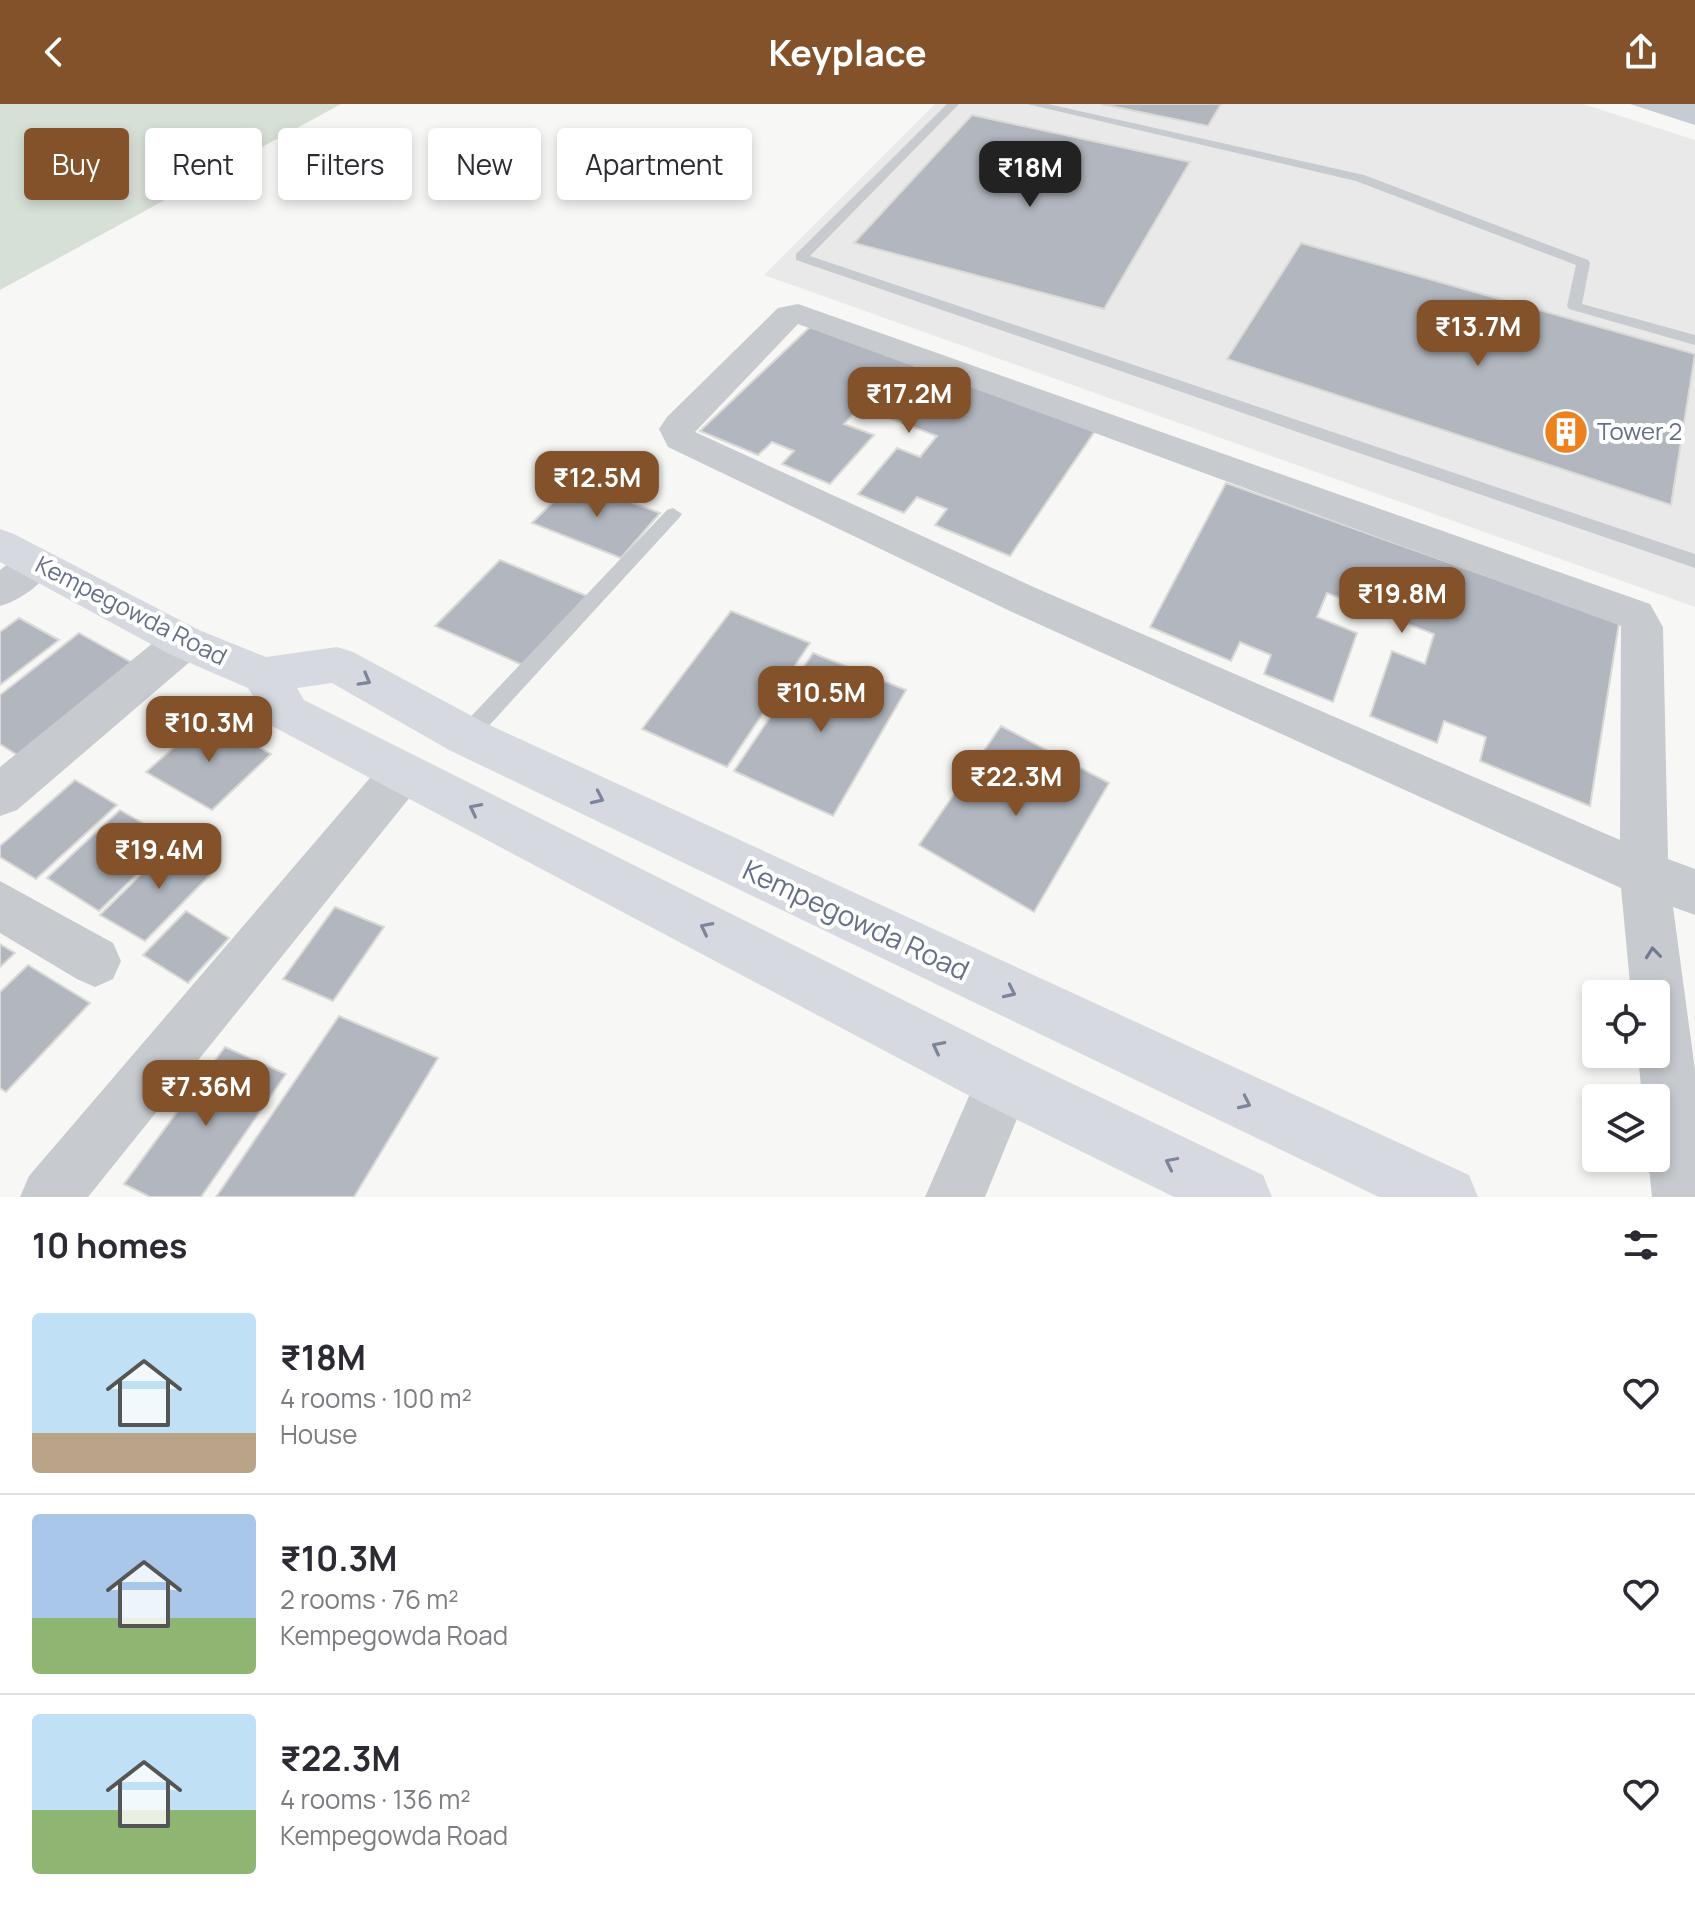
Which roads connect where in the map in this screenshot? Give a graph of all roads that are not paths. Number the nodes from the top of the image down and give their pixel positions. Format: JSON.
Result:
{"nodes":[{"id":1,"x":953,"y":104,"type":"edge"},
{"id":2,"x":1033,"y":104,"type":"edge"},
{"id":3,"x":1695,"y":340,"type":"edge"},
{"id":4,"x":673,"y":514,"type":"dead end"},
{"id":5,"x":18,"y":554,"type":"edge"},
{"id":6,"x":1695,"y":561,"type":"edge"},
{"id":7,"x":0,"y":591,"type":"edge"},
{"id":8,"x":184,"y":642,"type":"junction"},
{"id":9,"x":264,"y":675,"type":"junction"},
{"id":10,"x":466,"y":736,"type":"junction"},
{"id":11,"x":403,"y":772,"type":"junction"},
{"id":12,"x":0,"y":795,"type":"edge"},
{"id":13,"x":1644,"y":874,"type":"junction"},
{"id":14,"x":1695,"y":892,"type":"edge"},
{"id":15,"x":0,"y":905,"type":"edge"},
{"id":16,"x":95,"y":961,"type":"dead end"},
{"id":17,"x":1004,"y":1082,"type":"junction"},
{"id":18,"x":50,"y":1197,"type":"edge"},
{"id":19,"x":955,"y":1197,"type":"edge"},
{"id":20,"x":1241,"y":1197,"type":"edge"},
{"id":21,"x":1447,"y":1197,"type":"edge"},
{"id":22,"x":1682,"y":1197,"type":"edge"}],
"edges":[{"from":1,"to":6,"type":"lane"},
{"from":2,"to":3,"type":"lane"},
{"from":4,"to":10,"type":"lane"},
{"from":5,"to":7,"type":"street"},
{"from":5,"to":8,"type":"street","name":"Kempegowda Road"},
{"from":8,"to":9,"type":"street","name":"Kempegowda Road"},
{"from":8,"to":12,"type":"street"},
{"from":9,"to":10,"type":"street","name":"Kempegowda Road","one_way":true},
{"from":9,"to":11,"type":"street"},
{"from":10,"to":21,"type":"street","name":"Kempegowda Road","one_way":true},
{"from":17,"to":11,"type":"street","one_way":true},
{"from":11,"to":18,"type":"street"},
{"from":13,"to":13,"type":"street"},
{"from":13,"to":14,"type":"street"},
{"from":22,"to":13,"type":"street","one_way":true},
{"from":15,"to":16,"type":"street"},
{"from":17,"to":19,"type":"street"},
{"from":20,"to":17,"type":"street","one_way":true}]}
